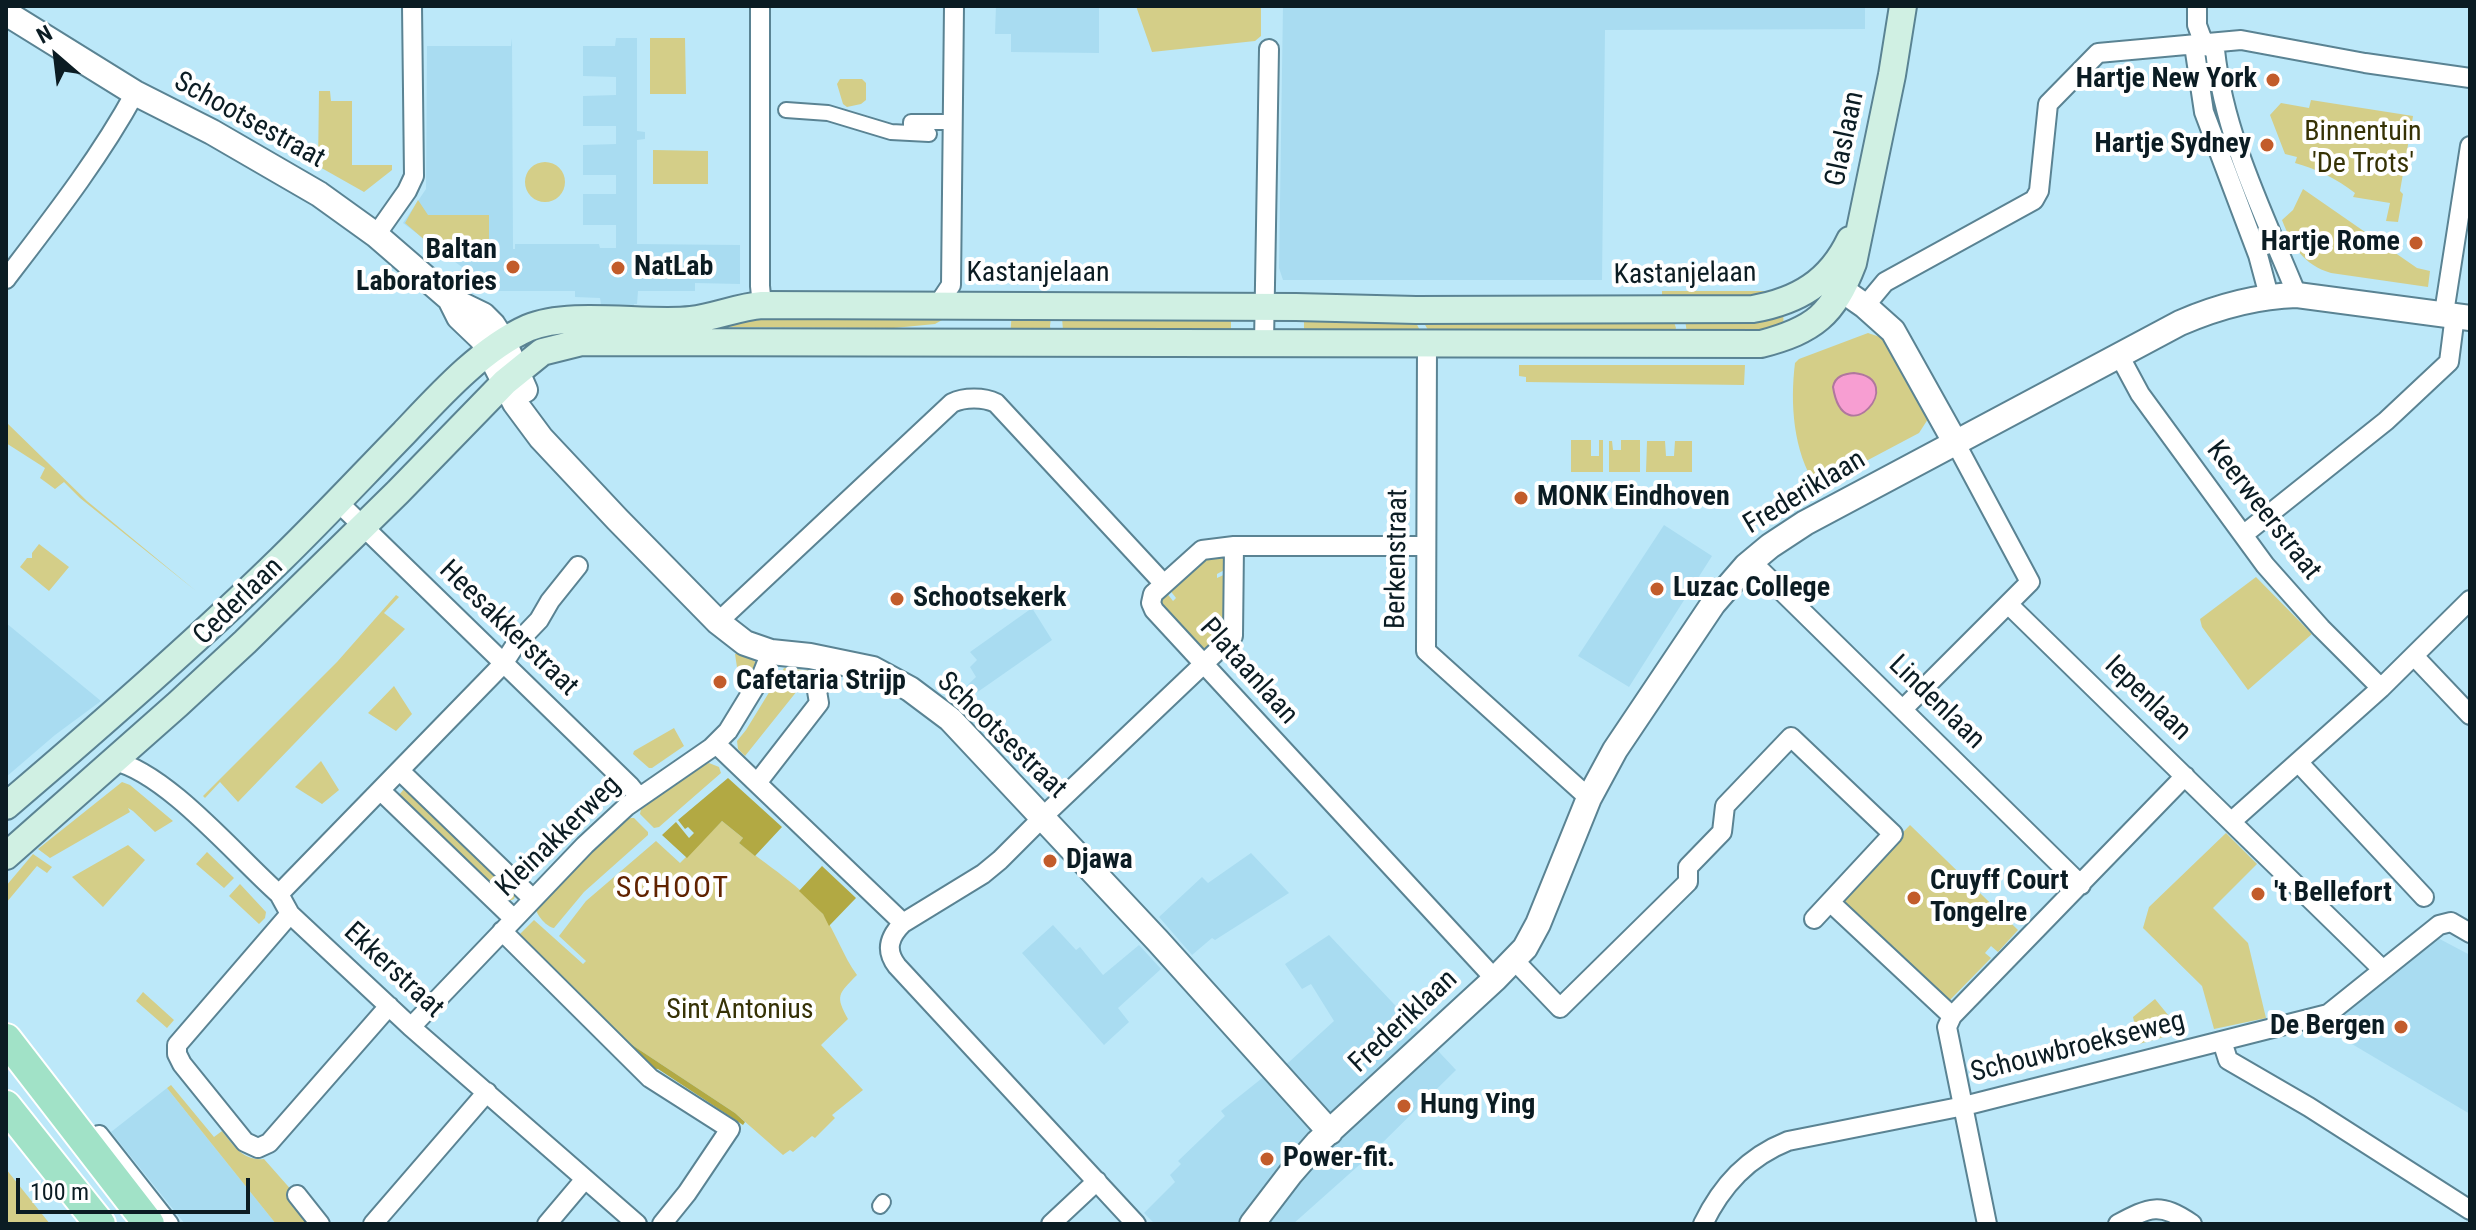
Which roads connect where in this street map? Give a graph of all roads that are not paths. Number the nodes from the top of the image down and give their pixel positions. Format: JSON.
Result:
{"nodes":[{"id":1,"x":412,"y":6,"type":"edge"},
{"id":2,"x":760,"y":6,"type":"edge"},
{"id":3,"x":954,"y":6,"type":"edge"},
{"id":4,"x":1885,"y":6,"type":"edge"},
{"id":5,"x":1903,"y":6,"type":"edge"},
{"id":6,"x":2197,"y":6,"type":"edge"},
{"id":7,"x":6,"y":13,"type":"edge"},
{"id":8,"x":2204,"y":44,"type":"junction"},
{"id":9,"x":1269,"y":49,"type":"dead end"},
{"id":10,"x":1892,"y":75,"type":"junction"},
{"id":11,"x":2470,"y":78,"type":"edge"},
{"id":12,"x":135,"y":93,"type":"junction"},
{"id":13,"x":786,"y":110,"type":"dead end"},
{"id":14,"x":811,"y":114,"type":"junction"},
{"id":15,"x":761,"y":116,"type":"junction"},
{"id":16,"x":953,"y":122,"type":"junction"},
{"id":17,"x":903,"y":132,"type":"junction"},
{"id":18,"x":929,"y":134,"type":"dead end"},
{"id":19,"x":2470,"y":146,"type":"edge"},
{"id":20,"x":2243,"y":186,"type":"junction"},
{"id":21,"x":376,"y":235,"type":"junction"},
{"id":22,"x":6,"y":279,"type":"edge"},
{"id":23,"x":1833,"y":284,"type":"junction"},
{"id":24,"x":2297,"y":295,"type":"junction"},
{"id":25,"x":2269,"y":296,"type":"junction"},
{"id":26,"x":762,"y":305,"type":"junction"},
{"id":27,"x":937,"y":306,"type":"junction"},
{"id":28,"x":1865,"y":306,"type":"junction"},
{"id":29,"x":1265,"y":307,"type":"junction"},
{"id":30,"x":2456,"y":315,"type":"edge"},
{"id":31,"x":1264,"y":343,"type":"junction"},
{"id":32,"x":1427,"y":343,"type":"junction"},
{"id":33,"x":498,"y":346,"type":"junction"},
{"id":34,"x":2119,"y":355,"type":"junction"},
{"id":35,"x":511,"y":376,"type":"junction"},
{"id":36,"x":1955,"y":442,"type":"junction"},
{"id":37,"x":338,"y":502,"type":"junction"},
{"id":38,"x":362,"y":526,"type":"junction"},
{"id":39,"x":2243,"y":535,"type":"junction"},
{"id":40,"x":1234,"y":546,"type":"junction"},
{"id":41,"x":1426,"y":548,"type":"junction"},
{"id":42,"x":1751,"y":561,"type":"junction"},
{"id":43,"x":578,"y":566,"type":"dead end"},
{"id":44,"x":1164,"y":584,"type":"junction"},
{"id":45,"x":2470,"y":600,"type":"edge"},
{"id":46,"x":2008,"y":604,"type":"junction"},
{"id":47,"x":718,"y":622,"type":"junction"},
{"id":48,"x":771,"y":652,"type":"junction"},
{"id":49,"x":2414,"y":656,"type":"junction"},
{"id":50,"x":838,"y":660,"type":"junction"},
{"id":51,"x":503,"y":664,"type":"junction"},
{"id":52,"x":1203,"y":665,"type":"junction"},
{"id":53,"x":2381,"y":688,"type":"junction"},
{"id":54,"x":1903,"y":709,"type":"junction"},
{"id":55,"x":2470,"y":715,"type":"edge"},
{"id":56,"x":716,"y":744,"type":"junction"},
{"id":57,"x":114,"y":761,"type":"junction"},
{"id":58,"x":2298,"y":762,"type":"junction"},
{"id":59,"x":400,"y":771,"type":"junction"},
{"id":60,"x":2185,"y":776,"type":"junction"},
{"id":61,"x":757,"y":783,"type":"junction"},
{"id":62,"x":381,"y":791,"type":"junction"},
{"id":63,"x":639,"y":797,"type":"junction"},
{"id":64,"x":1589,"y":798,"type":"junction"},
{"id":65,"x":6,"y":806,"type":"edge"},
{"id":66,"x":1042,"y":817,"type":"junction"},
{"id":67,"x":2232,"y":821,"type":"junction"},
{"id":68,"x":6,"y":856,"type":"edge"},
{"id":69,"x":2081,"y":885,"type":"junction"},
{"id":70,"x":279,"y":894,"type":"junction"},
{"id":71,"x":2424,"y":897,"type":"dead end"},
{"id":72,"x":533,"y":899,"type":"junction"},
{"id":73,"x":1830,"y":902,"type":"junction"},
{"id":74,"x":290,"y":914,"type":"junction"},
{"id":75,"x":1814,"y":919,"type":"dead end"},
{"id":76,"x":903,"y":923,"type":"junction"},
{"id":77,"x":508,"y":925,"type":"junction"},
{"id":78,"x":2470,"y":933,"type":"edge"},
{"id":79,"x":1514,"y":960,"type":"junction"},
{"id":80,"x":2382,"y":969,"type":"junction"},
{"id":81,"x":1495,"y":979,"type":"junction"},
{"id":82,"x":389,"y":1006,"type":"junction"},
{"id":83,"x":1952,"y":1016,"type":"junction"},
{"id":84,"x":411,"y":1027,"type":"junction"},
{"id":85,"x":6,"y":1039,"type":"edge"},
{"id":86,"x":2222,"y":1041,"type":"junction"},
{"id":87,"x":6,"y":1071,"type":"edge"},
{"id":88,"x":487,"y":1092,"type":"junction"},
{"id":89,"x":55,"y":1105,"type":"junction"},
{"id":90,"x":6,"y":1106,"type":"edge"},
{"id":91,"x":1964,"y":1106,"type":"junction"},
{"id":92,"x":1330,"y":1132,"type":"junction"},
{"id":93,"x":6,"y":1138,"type":"edge"},
{"id":94,"x":585,"y":1179,"type":"junction"},
{"id":95,"x":1097,"y":1181,"type":"junction"},
{"id":96,"x":297,"y":1195,"type":"dead end"},
{"id":97,"x":2470,"y":1210,"type":"edge"},
{"id":98,"x":78,"y":1224,"type":"edge"},
{"id":99,"x":100,"y":1224,"type":"edge"},
{"id":100,"x":128,"y":1224,"type":"edge"},
{"id":101,"x":149,"y":1224,"type":"edge"},
{"id":102,"x":169,"y":1224,"type":"edge"},
{"id":103,"x":320,"y":1224,"type":"edge"},
{"id":104,"x":373,"y":1224,"type":"edge"},
{"id":105,"x":547,"y":1224,"type":"edge"},
{"id":106,"x":637,"y":1224,"type":"edge"},
{"id":107,"x":662,"y":1224,"type":"edge"},
{"id":108,"x":1051,"y":1224,"type":"edge"},
{"id":109,"x":1136,"y":1224,"type":"edge"},
{"id":110,"x":1252,"y":1224,"type":"edge"},
{"id":111,"x":1703,"y":1224,"type":"edge"},
{"id":112,"x":1987,"y":1224,"type":"edge"},
{"id":113,"x":2118,"y":1224,"type":"edge"},
{"id":114,"x":2192,"y":1224,"type":"edge"}],
"edges":[{"from":1,"to":21,"type":"street"},
{"from":2,"to":15,"type":"street"},
{"from":3,"to":16,"type":"street"},
{"from":4,"to":10,"type":"main road","name":"Glaslaan"},
{"from":5,"to":10,"type":"main road","name":"Glaslaan"},
{"from":6,"to":8,"type":"street"},
{"from":7,"to":12,"type":"street","name":"Schootsestraat"},
{"from":8,"to":11,"type":"street"},
{"from":8,"to":20,"type":"street"},
{"from":8,"to":28,"type":"street"},
{"from":9,"to":29,"type":"street"},
{"from":10,"to":23,"type":"main road","name":"Glaslaan"},
{"from":12,"to":21,"type":"street","name":"Schootsestraat"},
{"from":12,"to":22,"type":"street"},
{"from":13,"to":14,"type":"street"},
{"from":14,"to":15,"type":"street"},
{"from":14,"to":17,"type":"street"},
{"from":15,"to":26,"type":"street"},
{"from":16,"to":17,"type":"street"},
{"from":16,"to":27,"type":"street"},
{"from":17,"to":18,"type":"street"},
{"from":19,"to":30,"type":"street"},
{"from":20,"to":24,"type":"street"},
{"from":20,"to":25,"type":"street"},
{"from":21,"to":33,"type":"street","name":"Schootsestraat"},
{"from":23,"to":28,"type":"street"},
{"from":23,"to":29,"type":"main road","name":"Kastanjelaan"},
{"from":23,"to":32,"type":"main road"},
{"from":24,"to":25,"type":"street","name":"Frederiklaan"},
{"from":24,"to":30,"type":"street","name":"Frederiklaan"},
{"from":25,"to":34,"type":"street","name":"Frederiklaan"},
{"from":26,"to":27,"type":"main road","name":"Kastanjelaan"},
{"from":26,"to":33,"type":"main road","name":"Kastanjelaan"},
{"from":27,"to":29,"type":"main road","name":"Kastanjelaan"},
{"from":28,"to":36,"type":"street"},
{"from":29,"to":31,"type":"street"},
{"from":30,"to":39,"type":"street"},
{"from":31,"to":32,"type":"main road"},
{"from":31,"to":35,"type":"main road"},
{"from":32,"to":41,"type":"street","name":"Berkenstraat"},
{"from":33,"to":35,"type":"street","name":"Schootsestraat"},
{"from":33,"to":37,"type":"main road","name":"Cederlaan"},
{"from":34,"to":36,"type":"street","name":"Frederiklaan"},
{"from":34,"to":39,"type":"street","name":"Keerweerstraat"},
{"from":35,"to":38,"type":"main road","name":"Cederlaan"},
{"from":35,"to":47,"type":"street","name":"Schootsestraat"},
{"from":36,"to":42,"type":"street","name":"Frederiklaan"},
{"from":36,"to":46,"type":"street"},
{"from":37,"to":38,"type":"street","name":"Heesakkerstraat"},
{"from":37,"to":65,"type":"main road","name":"Cederlaan"},
{"from":38,"to":51,"type":"street","name":"Heesakkerstraat"},
{"from":38,"to":57,"type":"main road","name":"Cederlaan"},
{"from":39,"to":53,"type":"street","name":"Keerweerstraat"},
{"from":40,"to":41,"type":"street"},
{"from":40,"to":44,"type":"street"},
{"from":40,"to":52,"type":"street"},
{"from":41,"to":64,"type":"street","name":"Berkenstraat"},
{"from":42,"to":54,"type":"street","name":"Lindenlaan"},
{"from":42,"to":64,"type":"street","name":"Frederiklaan"},
{"from":43,"to":51,"type":"street"},
{"from":44,"to":47,"type":"street"},
{"from":44,"to":52,"type":"street","name":"Plataanlaan"},
{"from":45,"to":49,"type":"street"},
{"from":46,"to":54,"type":"street"},
{"from":46,"to":60,"type":"street","name":"Iepenlaan"},
{"from":47,"to":48,"type":"street","name":"Schootsestraat"},
{"from":48,"to":50,"type":"street","name":"Schootsestraat"},
{"from":48,"to":56,"type":"street","name":"Kleinakkerweg"},
{"from":49,"to":53,"type":"street"},
{"from":49,"to":55,"type":"street"},
{"from":50,"to":61,"type":"street"},
{"from":50,"to":66,"type":"street","name":"Schootsestraat"},
{"from":51,"to":59,"type":"street"},
{"from":51,"to":63,"type":"street","name":"Heesakkerstraat"},
{"from":52,"to":66,"type":"street"},
{"from":52,"to":81,"type":"street","name":"Plataanlaan"},
{"from":53,"to":58,"type":"street"},
{"from":54,"to":69,"type":"street","name":"Lindenlaan"},
{"from":56,"to":61,"type":"street"},
{"from":56,"to":63,"type":"street","name":"Kleinakkerweg"},
{"from":57,"to":68,"type":"main road","name":"Cederlaan"},
{"from":57,"to":70,"type":"street","name":"Ekkerstraat"},
{"from":58,"to":67,"type":"street"},
{"from":58,"to":71,"type":"street"},
{"from":59,"to":62,"type":"street"},
{"from":59,"to":72,"type":"street"},
{"from":60,"to":67,"type":"street","name":"Iepenlaan"},
{"from":60,"to":69,"type":"street"},
{"from":61,"to":76,"type":"street"},
{"from":62,"to":70,"type":"street"},
{"from":62,"to":77,"type":"street"},
{"from":63,"to":72,"type":"street","name":"Kleinakkerweg"},
{"from":64,"to":79,"type":"street","name":"Frederiklaan"},
{"from":66,"to":76,"type":"street"},
{"from":66,"to":92,"type":"street","name":"Schootsestraat"},
{"from":67,"to":80,"type":"street","name":"Iepenlaan"},
{"from":69,"to":83,"type":"street"},
{"from":70,"to":74,"type":"street","name":"Ekkerstraat"},
{"from":72,"to":77,"type":"street","name":"Kleinakkerweg"},
{"from":73,"to":75,"type":"street"},
{"from":73,"to":79,"type":"street"},
{"from":73,"to":83,"type":"street"},
{"from":74,"to":82,"type":"street","name":"Ekkerstraat"},
{"from":74,"to":82,"type":"street"},
{"from":76,"to":95,"type":"street"},
{"from":77,"to":84,"type":"street","name":"Kleinakkerweg"},
{"from":77,"to":107,"type":"street"},
{"from":78,"to":80,"type":"street","name":"Schouwbroekseweg"},
{"from":79,"to":81,"type":"street","name":"Frederiklaan"},
{"from":80,"to":86,"type":"street","name":"Schouwbroekseweg"},
{"from":81,"to":92,"type":"street","name":"Frederiklaan"},
{"from":82,"to":84,"type":"street","name":"Ekkerstraat"},
{"from":83,"to":91,"type":"street"},
{"from":84,"to":88,"type":"street","name":"Ekkerstraat"},
{"from":85,"to":89,"type":"main road"},
{"from":86,"to":91,"type":"street","name":"Schouwbroekseweg"},
{"from":86,"to":97,"type":"street"},
{"from":87,"to":100,"type":"main road"},
{"from":88,"to":94,"type":"street","name":"Ekkerstraat"},
{"from":88,"to":104,"type":"street"},
{"from":89,"to":101,"type":"main road"},
{"from":89,"to":102,"type":"street"},
{"from":90,"to":99,"type":"main road"},
{"from":91,"to":111,"type":"street","name":"Schouwbroekseweg"},
{"from":91,"to":112,"type":"street"},
{"from":92,"to":110,"type":"street","name":"Frederiklaan"},
{"from":93,"to":98,"type":"main road"},
{"from":94,"to":105,"type":"street"},
{"from":94,"to":106,"type":"street","name":"Ekkerstraat"},
{"from":95,"to":108,"type":"street"},
{"from":95,"to":109,"type":"street"},
{"from":96,"to":103,"type":"street"},
{"from":113,"to":114,"type":"street"}]}
